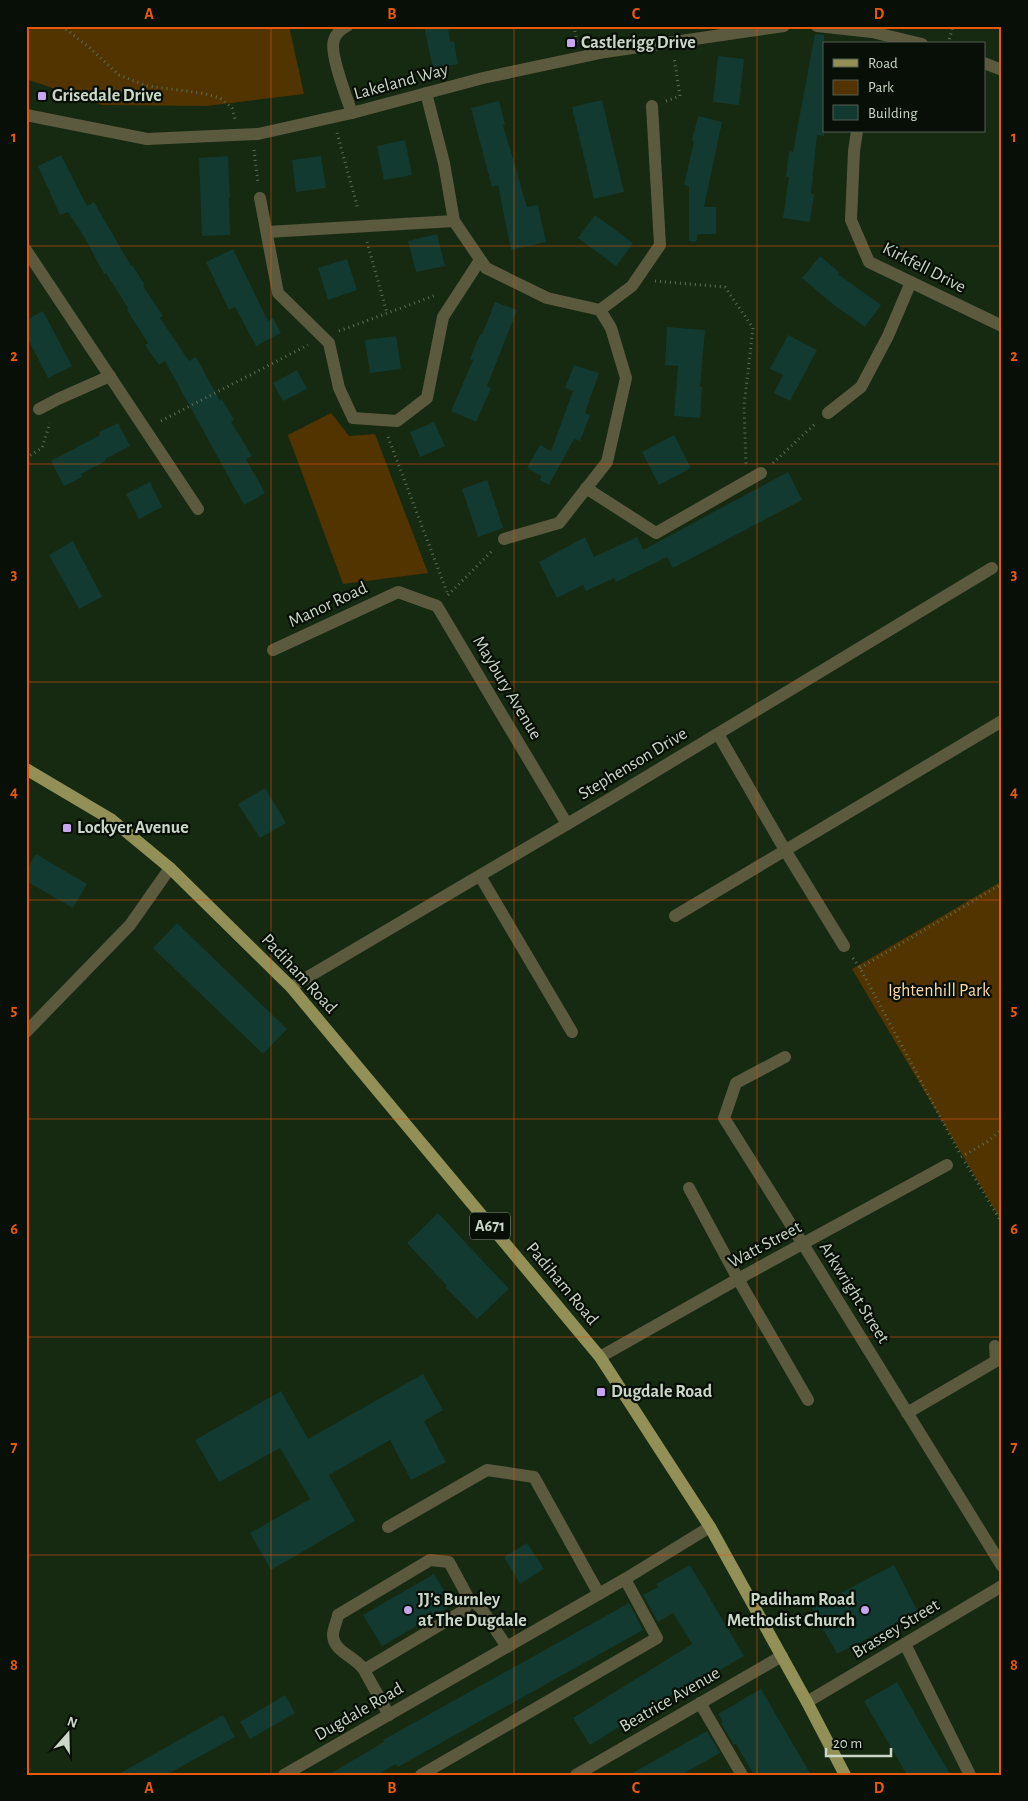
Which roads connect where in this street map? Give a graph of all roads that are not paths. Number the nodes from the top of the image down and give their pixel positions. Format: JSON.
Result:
{"nodes":[{"id":1,"x":348,"y":26,"type":"edge"},
{"id":2,"x":784,"y":26,"type":"edge"},
{"id":3,"x":817,"y":26,"type":"edge"},
{"id":4,"x":759,"y":28,"type":"edge"},
{"id":5,"x":871,"y":38,"type":"edge"},
{"id":6,"x":905,"y":42,"type":"edge"},
{"id":7,"x":986,"y":64,"type":"edge"},
{"id":8,"x":1002,"y":70,"type":"edge"},
{"id":9,"x":426,"y":93,"type":"junction"},
{"id":10,"x":652,"y":106,"type":"road end"},
{"id":11,"x":352,"y":113,"type":"junction"},
{"id":12,"x":26,"y":115,"type":"edge"},
{"id":13,"x":857,"y":132,"type":"edge"},
{"id":14,"x":260,"y":198,"type":"road end"},
{"id":15,"x":454,"y":221,"type":"junction"},
{"id":16,"x":267,"y":232,"type":"junction"},
{"id":17,"x":26,"y":250,"type":"edge"},
{"id":18,"x":480,"y":260,"type":"junction"},
{"id":19,"x":911,"y":282,"type":"junction"},
{"id":20,"x":600,"y":310,"type":"junction"},
{"id":21,"x":1002,"y":326,"type":"edge"},
{"id":22,"x":110,"y":376,"type":"junction"},
{"id":23,"x":38,"y":410,"type":"dead end"},
{"id":24,"x":828,"y":412,"type":"road end"},
{"id":25,"x":761,"y":473,"type":"road end"},
{"id":26,"x":586,"y":488,"type":"junction"},
{"id":27,"x":198,"y":509,"type":"dead end"},
{"id":28,"x":504,"y":539,"type":"road end"},
{"id":29,"x":992,"y":568,"type":"dead end"},
{"id":30,"x":437,"y":606,"type":"joint"},
{"id":31,"x":273,"y":650,"type":"dead end"},
{"id":32,"x":1002,"y":720,"type":"edge"},
{"id":33,"x":718,"y":734,"type":"junction"},
{"id":34,"x":26,"y":769,"type":"edge"},
{"id":35,"x":568,"y":824,"type":"junction"},
{"id":36,"x":785,"y":850,"type":"junction"},
{"id":37,"x":170,"y":868,"type":"junction"},
{"id":38,"x":480,"y":876,"type":"junction"},
{"id":39,"x":675,"y":916,"type":"dead end"},
{"id":40,"x":844,"y":946,"type":"dead end"},
{"id":41,"x":291,"y":987,"type":"junction"},
{"id":42,"x":26,"y":1032,"type":"edge"},
{"id":43,"x":572,"y":1032,"type":"dead end"},
{"id":44,"x":785,"y":1057,"type":"dead end"},
{"id":45,"x":947,"y":1165,"type":"road end"},
{"id":46,"x":689,"y":1188,"type":"dead end"},
{"id":47,"x":803,"y":1244,"type":"junction"},
{"id":48,"x":738,"y":1279,"type":"junction"},
{"id":49,"x":995,"y":1346,"type":"dead end"},
{"id":50,"x":600,"y":1357,"type":"junction"},
{"id":51,"x":808,"y":1400,"type":"dead end"},
{"id":52,"x":908,"y":1413,"type":"junction"},
{"id":53,"x":388,"y":1527,"type":"dead end"},
{"id":54,"x":710,"y":1528,"type":"junction"},
{"id":55,"x":1002,"y":1566,"type":"edge"},
{"id":56,"x":625,"y":1579,"type":"junction"},
{"id":57,"x":1002,"y":1586,"type":"edge"},
{"id":58,"x":599,"y":1594,"type":"junction"},
{"id":59,"x":469,"y":1599,"type":"junction"},
{"id":60,"x":905,"y":1644,"type":"junction"},
{"id":61,"x":507,"y":1647,"type":"junction"},
{"id":62,"x":782,"y":1656,"type":"junction"},
{"id":63,"x":364,"y":1670,"type":"junction"},
{"id":64,"x":807,"y":1702,"type":"junction"},
{"id":65,"x":700,"y":1703,"type":"junction"},
{"id":66,"x":389,"y":1715,"type":"junction"},
{"id":67,"x":289,"y":1774,"type":"edge"},
{"id":68,"x":421,"y":1775,"type":"edge"},
{"id":69,"x":576,"y":1775,"type":"edge"},
{"id":70,"x":742,"y":1775,"type":"edge"},
{"id":71,"x":846,"y":1775,"type":"edge"},
{"id":72,"x":970,"y":1775,"type":"edge"}],
"edges":[{"from":1,"to":11,"type":"street"},
{"from":2,"to":4,"type":"street","name":"Lakeland Way"},
{"from":3,"to":5,"type":"street"},
{"from":4,"to":9,"type":"street","name":"Lakeland Way"},
{"from":5,"to":6,"type":"street"},
{"from":7,"to":8,"type":"street"},
{"from":9,"to":11,"type":"street","name":"Lakeland Way"},
{"from":9,"to":15,"type":"street"},
{"from":10,"to":20,"type":"street"},
{"from":11,"to":12,"type":"street","name":"Lakeland Way"},
{"from":13,"to":19,"type":"street","name":"Kirkfell Drive"},
{"from":14,"to":16,"type":"street"},
{"from":15,"to":16,"type":"street"},
{"from":15,"to":18,"type":"street"},
{"from":16,"to":18,"type":"street"},
{"from":17,"to":22,"type":"street"},
{"from":18,"to":20,"type":"street"},
{"from":19,"to":21,"type":"street","name":"Kirkfell Drive"},
{"from":19,"to":24,"type":"street"},
{"from":20,"to":26,"type":"street"},
{"from":22,"to":23,"type":"street"},
{"from":22,"to":27,"type":"street"},
{"from":25,"to":26,"type":"street"},
{"from":26,"to":28,"type":"street"},
{"from":29,"to":33,"type":"street","name":"Stephenson Drive"},
{"from":30,"to":31,"type":"street","name":"Manor Road"},
{"from":30,"to":35,"type":"street","name":"Maybury Avenue"},
{"from":32,"to":36,"type":"street"},
{"from":33,"to":35,"type":"street","name":"Stephenson Drive"},
{"from":33,"to":36,"type":"street"},
{"from":34,"to":37,"type":"main road","name":"Padiham Road","number":"A671"},
{"from":35,"to":38,"type":"street","name":"Stephenson Drive"},
{"from":36,"to":39,"type":"street"},
{"from":36,"to":40,"type":"street"},
{"from":37,"to":41,"type":"main road","name":"Padiham Road","number":"A671"},
{"from":37,"to":42,"type":"street"},
{"from":38,"to":41,"type":"street","name":"Stephenson Drive"},
{"from":38,"to":43,"type":"street"},
{"from":41,"to":50,"type":"main road","name":"Padiham Road","number":"A671"},
{"from":44,"to":47,"type":"street","name":"Arkwright Street"},
{"from":45,"to":47,"type":"street","name":"Watt Street"},
{"from":46,"to":48,"type":"street"},
{"from":47,"to":48,"type":"street","name":"Watt Street"},
{"from":47,"to":52,"type":"street","name":"Arkwright Street"},
{"from":48,"to":50,"type":"street","name":"Watt Street"},
{"from":48,"to":51,"type":"street"},
{"from":49,"to":52,"type":"street"},
{"from":50,"to":54,"type":"main road","name":"Padiham Road","number":"A671"},
{"from":52,"to":55,"type":"street","name":"Arkwright Street"},
{"from":53,"to":58,"type":"street"},
{"from":54,"to":56,"type":"street","name":"Dugdale Road"},
{"from":54,"to":62,"type":"main road","name":"Padiham Road","number":"A671"},
{"from":56,"to":58,"type":"street","name":"Dugdale Road"},
{"from":56,"to":68,"type":"street"},
{"from":57,"to":60,"type":"street","name":"Brassey Street"},
{"from":58,"to":61,"type":"street","name":"Dugdale Road"},
{"from":59,"to":61,"type":"street"},
{"from":59,"to":63,"type":"street"},
{"from":59,"to":63,"type":"street"},
{"from":60,"to":64,"type":"street","name":"Brassey Street"},
{"from":60,"to":72,"type":"street"},
{"from":61,"to":66,"type":"street","name":"Dugdale Road"},
{"from":62,"to":64,"type":"main road","name":"Padiham Road","number":"A671"},
{"from":62,"to":65,"type":"street","name":"Beatrice Avenue"},
{"from":63,"to":66,"type":"street"},
{"from":64,"to":71,"type":"main road","name":"Padiham Road","number":"A671"},
{"from":65,"to":69,"type":"street","name":"Beatrice Avenue"},
{"from":65,"to":70,"type":"street"},
{"from":66,"to":67,"type":"street","name":"Dugdale Road"}]}
